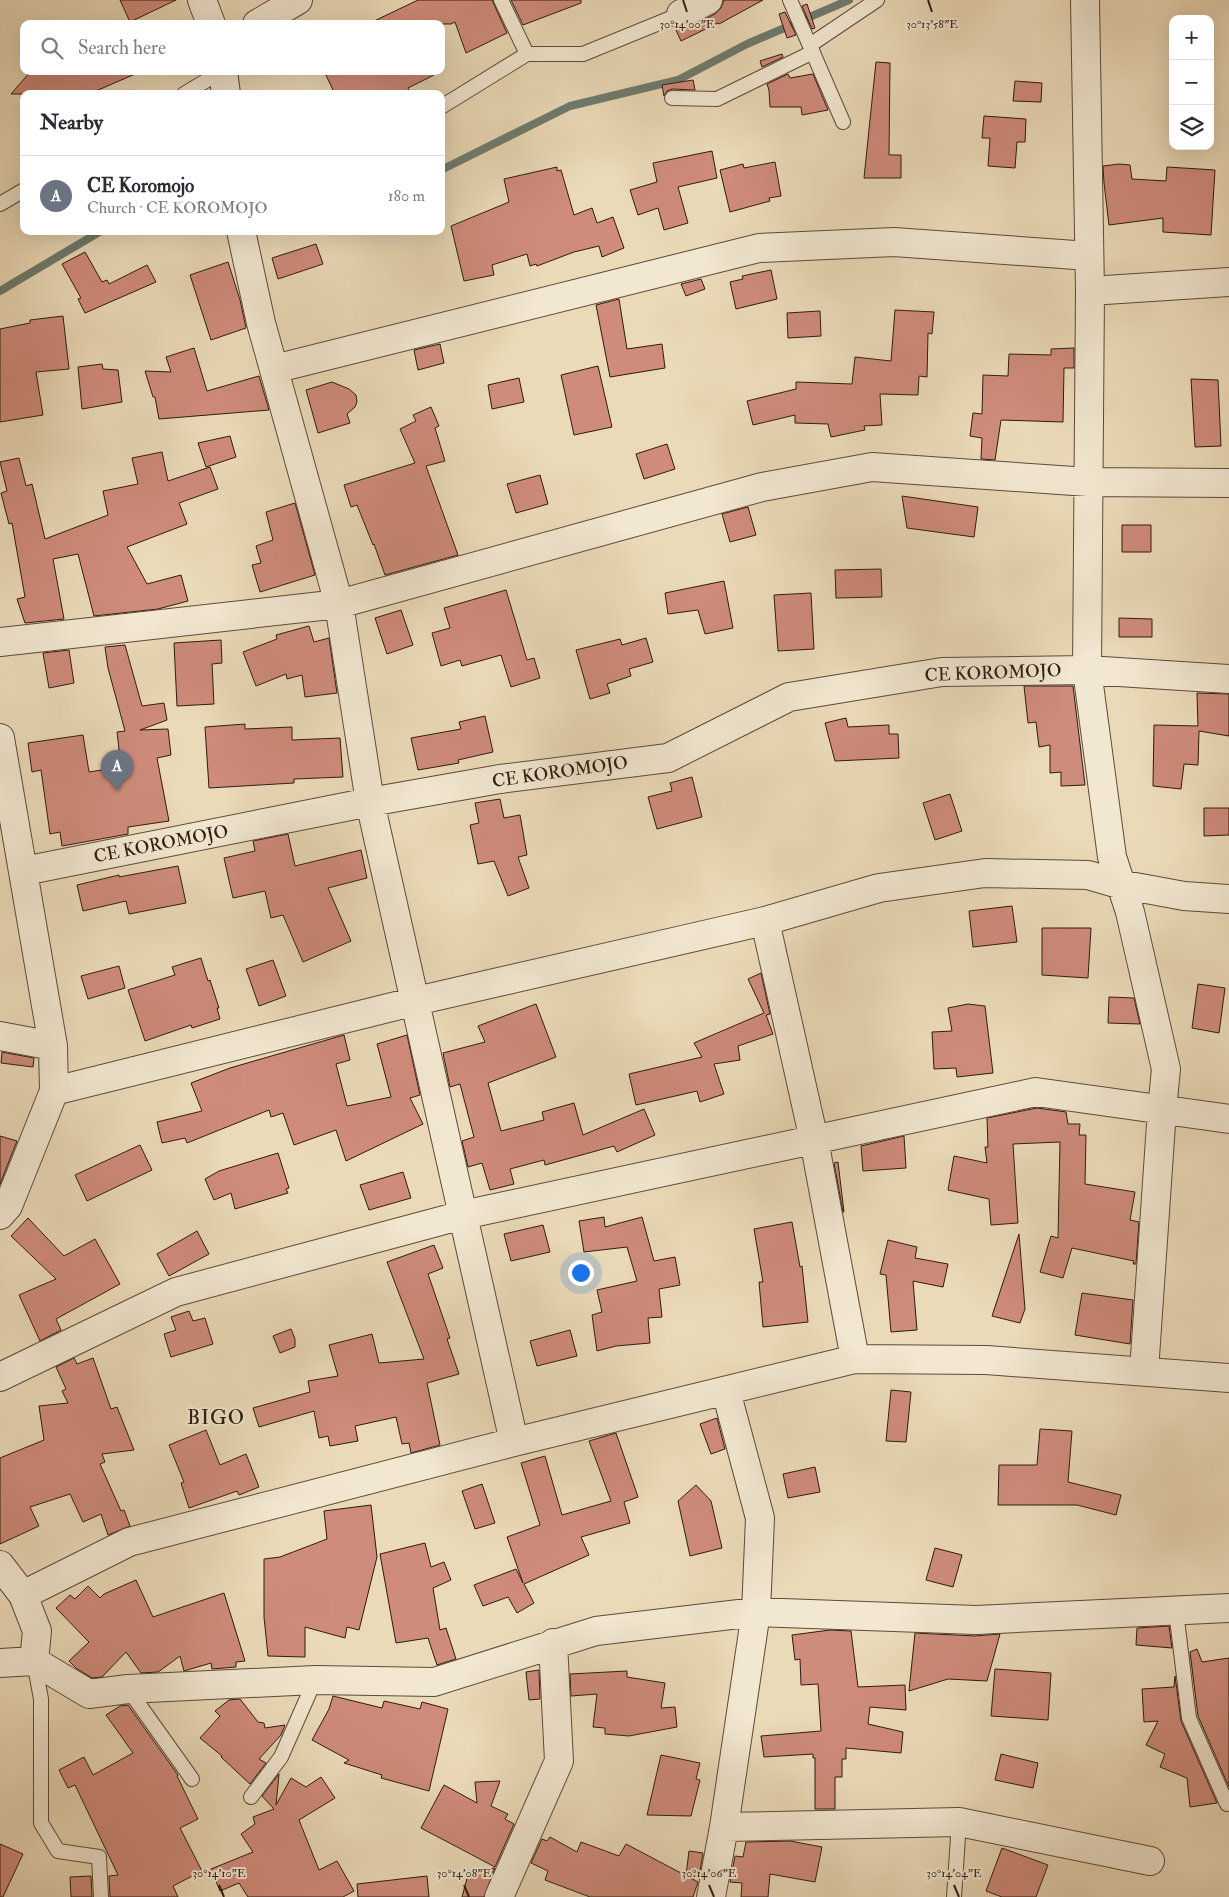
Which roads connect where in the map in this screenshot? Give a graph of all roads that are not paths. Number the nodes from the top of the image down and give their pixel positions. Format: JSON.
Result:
{"nodes":[{"id":1,"x":202,"y":0,"type":"edge"},
{"id":2,"x":298,"y":0,"type":"edge"},
{"id":3,"x":501,"y":0,"type":"edge"},
{"id":4,"x":708,"y":0,"type":"edge"},
{"id":5,"x":790,"y":0,"type":"edge"},
{"id":6,"x":877,"y":0,"type":"edge"},
{"id":7,"x":1085,"y":0,"type":"edge"},
{"id":8,"x":681,"y":14,"type":"joint"},
{"id":9,"x":210,"y":20,"type":"edge"},
{"id":10,"x":264,"y":20,"type":"edge"},
{"id":11,"x":812,"y":49,"type":"junction"},
{"id":12,"x":527,"y":54,"type":"junction"},
{"id":13,"x":215,"y":75,"type":"edge"},
{"id":14,"x":223,"y":75,"type":"edge"},
{"id":15,"x":191,"y":90,"type":"edge"},
{"id":16,"x":225,"y":90,"type":"edge"},
{"id":17,"x":672,"y":98,"type":"dead end"},
{"id":18,"x":445,"y":105,"type":"edge"},
{"id":19,"x":843,"y":122,"type":"dead end"},
{"id":20,"x":20,"y":192,"type":"edge"},
{"id":21,"x":0,"y":204,"type":"edge"},
{"id":22,"x":241,"y":235,"type":"edge"},
{"id":23,"x":1090,"y":256,"type":"junction"},
{"id":24,"x":1229,"y":282,"type":"edge"},
{"id":25,"x":1090,"y":291,"type":"junction"},
{"id":26,"x":274,"y":369,"type":"junction"},
{"id":27,"x":1088,"y":482,"type":"junction"},
{"id":28,"x":1229,"y":484,"type":"edge"},
{"id":29,"x":338,"y":604,"type":"junction"},
{"id":30,"x":0,"y":642,"type":"edge"},
{"id":31,"x":1088,"y":670,"type":"junction"},
{"id":32,"x":1229,"y":679,"type":"edge"},
{"id":33,"x":0,"y":738,"type":"edge"},
{"id":34,"x":370,"y":802,"type":"junction"},
{"id":35,"x":24,"y":871,"type":"junction"},
{"id":36,"x":1119,"y":884,"type":"junction"},
{"id":37,"x":1229,"y":899,"type":"edge"},
{"id":38,"x":766,"y":921,"type":"junction"},
{"id":39,"x":416,"y":1001,"type":"junction"},
{"id":40,"x":0,"y":1036,"type":"edge"},
{"id":41,"x":53,"y":1046,"type":"junction"},
{"id":42,"x":54,"y":1091,"type":"junction"},
{"id":43,"x":1162,"y":1110,"type":"junction"},
{"id":44,"x":1229,"y":1119,"type":"edge"},
{"id":45,"x":814,"y":1140,"type":"junction"},
{"id":46,"x":462,"y":1214,"type":"junction"},
{"id":47,"x":0,"y":1215,"type":"edge"},
{"id":48,"x":855,"y":1359,"type":"junction"},
{"id":49,"x":1144,"y":1370,"type":"junction"},
{"id":50,"x":0,"y":1377,"type":"edge"},
{"id":51,"x":1229,"y":1378,"type":"edge"},
{"id":52,"x":726,"y":1391,"type":"junction"},
{"id":53,"x":514,"y":1442,"type":"junction"},
{"id":54,"x":0,"y":1564,"type":"edge"},
{"id":55,"x":23,"y":1595,"type":"junction"},
{"id":56,"x":1229,"y":1608,"type":"edge"},
{"id":57,"x":756,"y":1612,"type":"junction"},
{"id":58,"x":1176,"y":1612,"type":"junction"},
{"id":59,"x":553,"y":1643,"type":"junction"},
{"id":60,"x":34,"y":1661,"type":"junction"},
{"id":61,"x":0,"y":1663,"type":"edge"},
{"id":62,"x":315,"y":1680,"type":"junction"},
{"id":63,"x":128,"y":1689,"type":"junction"},
{"id":64,"x":192,"y":1779,"type":"dead end"},
{"id":65,"x":251,"y":1797,"type":"dead end"},
{"id":66,"x":1227,"y":1804,"type":"dead end"},
{"id":67,"x":960,"y":1822,"type":"junction"},
{"id":68,"x":724,"y":1827,"type":"junction"},
{"id":69,"x":1150,"y":1861,"type":"dead end"},
{"id":70,"x":101,"y":1897,"type":"edge"},
{"id":71,"x":499,"y":1897,"type":"edge"},
{"id":72,"x":711,"y":1897,"type":"edge"},
{"id":73,"x":954,"y":1897,"type":"edge"}],
"edges":[{"from":1,"to":9,"type":"street"},
{"from":2,"to":10,"type":"street"},
{"from":3,"to":12,"type":"lane"},
{"from":4,"to":8,"type":"street"},
{"from":5,"to":11,"type":"lane"},
{"from":6,"to":11,"type":"lane"},
{"from":7,"to":23,"type":"street"},
{"from":8,"to":12,"type":"lane"},
{"from":11,"to":17,"type":"lane"},
{"from":11,"to":19,"type":"lane"},
{"from":12,"to":18,"type":"lane"},
{"from":13,"to":15,"type":"lane"},
{"from":14,"to":16,"type":"street"},
{"from":20,"to":21,"type":"lane"},
{"from":22,"to":26,"type":"street"},
{"from":23,"to":25,"type":"street"},
{"from":23,"to":26,"type":"street"},
{"from":24,"to":25,"type":"street"},
{"from":25,"to":27,"type":"street"},
{"from":26,"to":29,"type":"street"},
{"from":27,"to":28,"type":"street"},
{"from":27,"to":29,"type":"street"},
{"from":27,"to":31,"type":"street"},
{"from":29,"to":30,"type":"street"},
{"from":29,"to":34,"type":"street"},
{"from":31,"to":32,"type":"street","name":"CE KOROMOJO"},
{"from":31,"to":34,"type":"street","name":"CE KOROMOJO"},
{"from":31,"to":36,"type":"street"},
{"from":33,"to":35,"type":"street"},
{"from":34,"to":35,"type":"street","name":"CE KOROMOJO"},
{"from":34,"to":39,"type":"street"},
{"from":35,"to":41,"type":"street"},
{"from":36,"to":37,"type":"street"},
{"from":36,"to":38,"type":"street"},
{"from":36,"to":43,"type":"street"},
{"from":38,"to":39,"type":"street"},
{"from":38,"to":45,"type":"street"},
{"from":39,"to":42,"type":"street"},
{"from":39,"to":46,"type":"street"},
{"from":40,"to":41,"type":"street"},
{"from":41,"to":42,"type":"street"},
{"from":42,"to":47,"type":"street"},
{"from":43,"to":44,"type":"street"},
{"from":43,"to":45,"type":"street"},
{"from":43,"to":49,"type":"street"},
{"from":45,"to":46,"type":"street"},
{"from":45,"to":48,"type":"street"},
{"from":46,"to":50,"type":"street"},
{"from":46,"to":53,"type":"street"},
{"from":48,"to":49,"type":"street"},
{"from":48,"to":52,"type":"street"},
{"from":49,"to":51,"type":"street"},
{"from":52,"to":53,"type":"street"},
{"from":52,"to":57,"type":"street"},
{"from":53,"to":55,"type":"street"},
{"from":54,"to":55,"type":"street"},
{"from":55,"to":60,"type":"street"},
{"from":56,"to":58,"type":"street"},
{"from":57,"to":58,"type":"street"},
{"from":57,"to":59,"type":"street"},
{"from":57,"to":68,"type":"street"},
{"from":58,"to":66,"type":"lane"},
{"from":59,"to":62,"type":"street"},
{"from":59,"to":71,"type":"street"},
{"from":60,"to":61,"type":"street"},
{"from":60,"to":63,"type":"street"},
{"from":60,"to":70,"type":"lane"},
{"from":62,"to":63,"type":"street"},
{"from":62,"to":65,"type":"lane"},
{"from":63,"to":64,"type":"lane"},
{"from":67,"to":68,"type":"street"},
{"from":67,"to":69,"type":"street"},
{"from":67,"to":73,"type":"lane"},
{"from":68,"to":72,"type":"street"}]}
